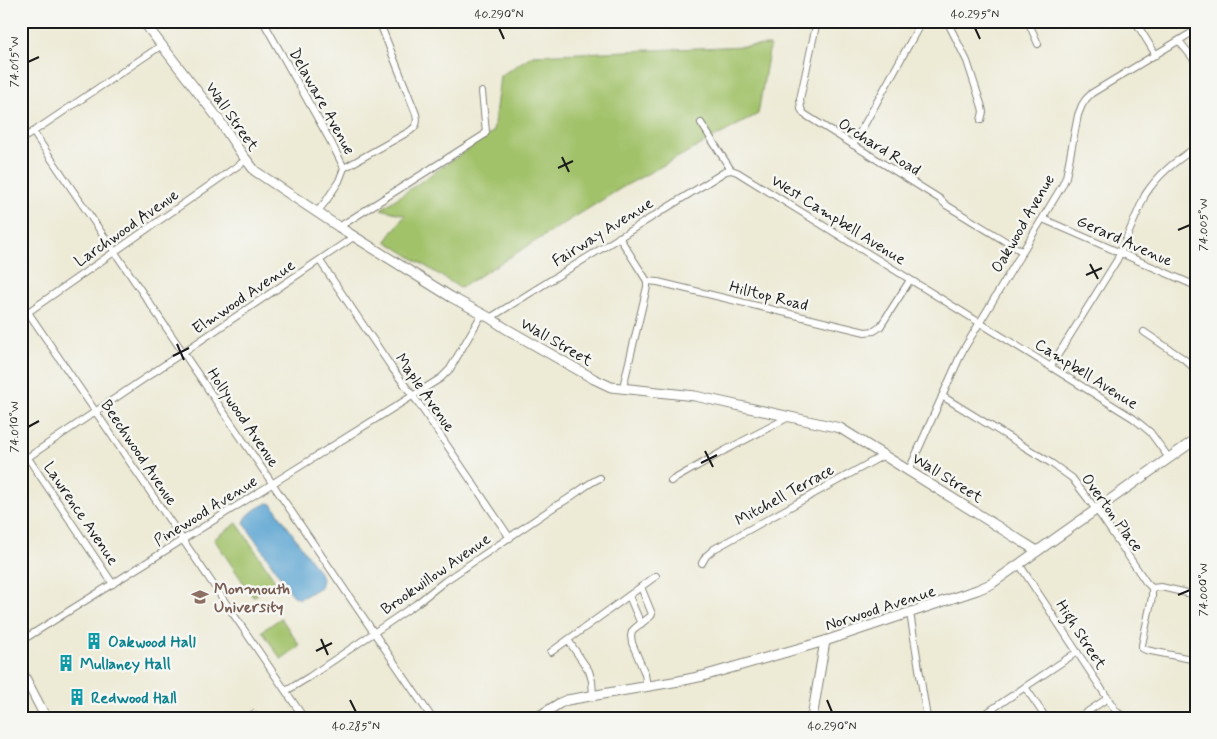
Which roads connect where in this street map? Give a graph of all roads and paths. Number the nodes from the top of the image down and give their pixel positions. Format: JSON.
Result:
{"nodes":[{"id":1,"x":143,"y":21,"type":"edge"},
{"id":2,"x":263,"y":21,"type":"edge"},
{"id":3,"x":379,"y":21,"type":"edge"},
{"id":4,"x":817,"y":21,"type":"edge"},
{"id":5,"x":922,"y":21,"type":"edge"},
{"id":6,"x":947,"y":21,"type":"edge"},
{"id":7,"x":1028,"y":21,"type":"edge"},
{"id":8,"x":1135,"y":21,"type":"edge"},
{"id":9,"x":1196,"y":30,"type":"edge"},
{"id":10,"x":1179,"y":41,"type":"junction"},
{"id":11,"x":1038,"y":44,"type":"dead end"},
{"id":12,"x":162,"y":45,"type":"junction"},
{"id":13,"x":1156,"y":55,"type":"junction"},
{"id":14,"x":1196,"y":62,"type":"edge"},
{"id":15,"x":482,"y":92,"type":"dead end"},
{"id":16,"x":981,"y":120,"type":"dead end"},
{"id":17,"x":702,"y":123,"type":"dead end"},
{"id":18,"x":33,"y":132,"type":"junction"},
{"id":19,"x":21,"y":140,"type":"edge"},
{"id":20,"x":853,"y":146,"type":"junction"},
{"id":21,"x":1196,"y":147,"type":"edge"},
{"id":22,"x":246,"y":160,"type":"junction"},
{"id":23,"x":344,"y":168,"type":"junction"},
{"id":24,"x":731,"y":170,"type":"junction"},
{"id":25,"x":317,"y":212,"type":"junction"},
{"id":26,"x":1043,"y":219,"type":"junction"},
{"id":27,"x":340,"y":227,"type":"junction"},
{"id":28,"x":355,"y":236,"type":"junction"},
{"id":29,"x":619,"y":237,"type":"junction"},
{"id":30,"x":115,"y":251,"type":"junction"},
{"id":31,"x":1023,"y":252,"type":"junction"},
{"id":32,"x":1120,"y":253,"type":"junction"},
{"id":33,"x":320,"y":261,"type":"junction"},
{"id":34,"x":910,"y":280,"type":"junction"},
{"id":35,"x":647,"y":281,"type":"junction"},
{"id":36,"x":1196,"y":286,"type":"edge"},
{"id":37,"x":21,"y":302,"type":"edge"},
{"id":38,"x":28,"y":312,"type":"junction"},
{"id":39,"x":486,"y":316,"type":"junction"},
{"id":40,"x":21,"y":317,"type":"edge"},
{"id":41,"x":980,"y":322,"type":"junction"},
{"id":42,"x":1144,"y":332,"type":"dead end"},
{"id":43,"x":184,"y":353,"type":"junction"},
{"id":44,"x":1051,"y":366,"type":"junction"},
{"id":45,"x":1196,"y":370,"type":"edge"},
{"id":46,"x":623,"y":388,"type":"junction"},
{"id":47,"x":412,"y":396,"type":"junction"},
{"id":48,"x":942,"y":396,"type":"junction"},
{"id":49,"x":96,"y":412,"type":"junction"},
{"id":50,"x":789,"y":416,"type":"junction"},
{"id":51,"x":1196,"y":439,"type":"edge"},
{"id":52,"x":884,"y":455,"type":"junction"},
{"id":53,"x":28,"y":458,"type":"junction"},
{"id":54,"x":1169,"y":458,"type":"junction"},
{"id":55,"x":21,"y":462,"type":"edge"},
{"id":56,"x":908,"y":470,"type":"junction"},
{"id":57,"x":600,"y":478,"type":"dead end"},
{"id":58,"x":671,"y":481,"type":"dead end"},
{"id":59,"x":272,"y":484,"type":"junction"},
{"id":60,"x":1096,"y":510,"type":"junction"},
{"id":61,"x":510,"y":538,"type":"junction"},
{"id":62,"x":183,"y":540,"type":"junction"},
{"id":63,"x":1037,"y":551,"type":"junction"},
{"id":64,"x":702,"y":563,"type":"dead end"},
{"id":65,"x":1019,"y":564,"type":"junction"},
{"id":66,"x":656,"y":576,"type":"dead end"},
{"id":67,"x":112,"y":584,"type":"junction"},
{"id":68,"x":641,"y":587,"type":"junction"},
{"id":69,"x":1152,"y":588,"type":"junction"},
{"id":70,"x":1196,"y":595,"type":"edge"},
{"id":71,"x":629,"y":596,"type":"junction"},
{"id":72,"x":910,"y":613,"type":"junction"},
{"id":73,"x":641,"y":624,"type":"junction"},
{"id":74,"x":374,"y":633,"type":"junction"},
{"id":75,"x":568,"y":640,"type":"junction"},
{"id":76,"x":21,"y":641,"type":"edge"},
{"id":77,"x":825,"y":641,"type":"junction"},
{"id":78,"x":552,"y":652,"type":"dead end"},
{"id":79,"x":1078,"y":652,"type":"junction"},
{"id":80,"x":1196,"y":660,"type":"edge"},
{"id":81,"x":21,"y":670,"type":"edge"},
{"id":82,"x":1026,"y":686,"type":"junction"},
{"id":83,"x":647,"y":687,"type":"junction"},
{"id":84,"x":286,"y":691,"type":"junction"},
{"id":85,"x":593,"y":695,"type":"junction"},
{"id":86,"x":1108,"y":698,"type":"junction"},
{"id":87,"x":1047,"y":717,"type":"edge"},
{"id":88,"x":46,"y":718,"type":"edge"},
{"id":89,"x":304,"y":718,"type":"edge"},
{"id":90,"x":432,"y":718,"type":"edge"},
{"id":91,"x":536,"y":718,"type":"edge"},
{"id":92,"x":812,"y":718,"type":"edge"},
{"id":93,"x":927,"y":718,"type":"edge"},
{"id":94,"x":979,"y":718,"type":"edge"},
{"id":95,"x":1078,"y":718,"type":"edge"},
{"id":96,"x":1125,"y":718,"type":"edge"}],
"edges":[{"from":1,"to":12,"type":"street","name":"Wall Street"},
{"from":2,"to":23,"type":"street","name":"Delaware Avenue"},
{"from":3,"to":23,"type":"street"},
{"from":4,"to":20,"type":"street","name":"Orchard Road"},
{"from":5,"to":20,"type":"street"},
{"from":6,"to":16,"type":"street"},
{"from":7,"to":11,"type":"street"},
{"from":8,"to":13,"type":"street"},
{"from":9,"to":10,"type":"street","name":"Oakwood Avenue"},
{"from":10,"to":13,"type":"street","name":"Oakwood Avenue"},
{"from":10,"to":14,"type":"street"},
{"from":12,"to":18,"type":"street"},
{"from":12,"to":22,"type":"street","name":"Wall Street"},
{"from":13,"to":26,"type":"street","name":"Oakwood Avenue"},
{"from":15,"to":27,"type":"street"},
{"from":17,"to":24,"type":"street"},
{"from":18,"to":19,"type":"street"},
{"from":18,"to":30,"type":"street","name":"Hollywood Avenue"},
{"from":20,"to":31,"type":"street","name":"Orchard Road"},
{"from":21,"to":32,"type":"street"},
{"from":22,"to":25,"type":"street","name":"Wall Street"},
{"from":22,"to":30,"type":"street","name":"Larchwood Avenue"},
{"from":23,"to":25,"type":"street"},
{"from":24,"to":29,"type":"street","name":"Fairway Avenue"},
{"from":24,"to":34,"type":"street","name":"West Campbell Avenue"},
{"from":25,"to":27,"type":"street","name":"Wall Street"},
{"from":26,"to":31,"type":"street","name":"Oakwood Avenue"},
{"from":26,"to":32,"type":"street","name":"Gerard Avenue"},
{"from":27,"to":28,"type":"street","name":"Wall Street"},
{"from":28,"to":33,"type":"street","name":"Elmwood Avenue"},
{"from":28,"to":39,"type":"street","name":"Wall Street"},
{"from":29,"to":35,"type":"street"},
{"from":29,"to":39,"type":"street","name":"Fairway Avenue"},
{"from":30,"to":38,"type":"street","name":"Larchwood Avenue"},
{"from":30,"to":43,"type":"street","name":"Hollywood Avenue"},
{"from":31,"to":41,"type":"street","name":"Oakwood Avenue"},
{"from":32,"to":36,"type":"street","name":"Gerard Avenue"},
{"from":32,"to":44,"type":"street"},
{"from":33,"to":43,"type":"street","name":"Elmwood Avenue"},
{"from":33,"to":47,"type":"street","name":"Maple Avenue"},
{"from":34,"to":35,"type":"street","name":"Hilltop Road"},
{"from":34,"to":41,"type":"street","name":"West Campbell Avenue"},
{"from":35,"to":46,"type":"street"},
{"from":37,"to":38,"type":"street","name":"Beechwood Avenue"},
{"from":38,"to":40,"type":"street","name":"Larchwood Avenue"},
{"from":38,"to":49,"type":"street","name":"Beechwood Avenue"},
{"from":39,"to":46,"type":"street","name":"Wall Street"},
{"from":39,"to":47,"type":"street","name":"Pinewood Avenue"},
{"from":41,"to":44,"type":"street","name":"Campbell Avenue"},
{"from":41,"to":48,"type":"street","name":"Oakwood Avenue"},
{"from":42,"to":45,"type":"street"},
{"from":43,"to":49,"type":"street","name":"Elmwood Avenue"},
{"from":43,"to":59,"type":"street","name":"Hollywood Avenue"},
{"from":44,"to":54,"type":"street","name":"Campbell Avenue"},
{"from":46,"to":50,"type":"street","name":"Wall Street"},
{"from":47,"to":59,"type":"street","name":"Pinewood Avenue"},
{"from":47,"to":61,"type":"street","name":"Maple Avenue"},
{"from":48,"to":56,"type":"street","name":"Oakwood Avenue"},
{"from":48,"to":60,"type":"street","name":"Overton Place"},
{"from":49,"to":53,"type":"street","name":"Elmwood Avenue"},
{"from":49,"to":62,"type":"street","name":"Beechwood Avenue"},
{"from":50,"to":52,"type":"street","name":"Wall Street"},
{"from":50,"to":58,"type":"street"},
{"from":51,"to":54,"type":"street","name":"Norwood Avenue"},
{"from":52,"to":56,"type":"street","name":"Wall Street"},
{"from":52,"to":64,"type":"street","name":"Mitchell Terrace"},
{"from":53,"to":55,"type":"street","name":"Elmwood Avenue"},
{"from":53,"to":67,"type":"street","name":"Lawrence Avenue"},
{"from":54,"to":60,"type":"street","name":"Norwood Avenue"},
{"from":56,"to":63,"type":"street","name":"Wall Street"},
{"from":57,"to":61,"type":"street","name":"Brookwillow Avenue"},
{"from":59,"to":62,"type":"street","name":"Pinewood Avenue"},
{"from":59,"to":74,"type":"street","name":"Hollywood Avenue"},
{"from":60,"to":63,"type":"street","name":"Norwood Avenue"},
{"from":60,"to":69,"type":"street","name":"Overton Place"},
{"from":61,"to":74,"type":"street","name":"Brookwillow Avenue"},
{"from":62,"to":67,"type":"street","name":"Pinewood Avenue"},
{"from":62,"to":84,"type":"street","name":"Beechwood Avenue"},
{"from":63,"to":65,"type":"street","name":"Norwood Avenue"},
{"from":65,"to":72,"type":"street","name":"Norwood Avenue"},
{"from":65,"to":79,"type":"street","name":"High Street"},
{"from":66,"to":68,"type":"street"},
{"from":67,"to":76,"type":"street","name":"Pinewood Avenue"},
{"from":68,"to":71,"type":"street"},
{"from":68,"to":73,"type":"street"},
{"from":69,"to":70,"type":"street"},
{"from":69,"to":80,"type":"street"},
{"from":71,"to":73,"type":"street"},
{"from":71,"to":75,"type":"street"},
{"from":72,"to":77,"type":"street","name":"Norwood Avenue"},
{"from":72,"to":93,"type":"street"},
{"from":73,"to":83,"type":"street"},
{"from":74,"to":84,"type":"street","name":"Brookwillow Avenue"},
{"from":74,"to":90,"type":"street","name":"Hollywood Avenue"},
{"from":75,"to":78,"type":"street"},
{"from":75,"to":85,"type":"street"},
{"from":77,"to":83,"type":"street","name":"Norwood Avenue"},
{"from":77,"to":92,"type":"street"},
{"from":79,"to":82,"type":"street"},
{"from":79,"to":86,"type":"street","name":"High Street"},
{"from":81,"to":88,"type":"street"},
{"from":82,"to":87,"type":"street"},
{"from":82,"to":94,"type":"street"},
{"from":83,"to":85,"type":"street","name":"Norwood Avenue"},
{"from":84,"to":89,"type":"street","name":"Beechwood Avenue"},
{"from":85,"to":91,"type":"street","name":"Norwood Avenue"},
{"from":86,"to":95,"type":"street"},
{"from":86,"to":96,"type":"street","name":"High Street"}]}
